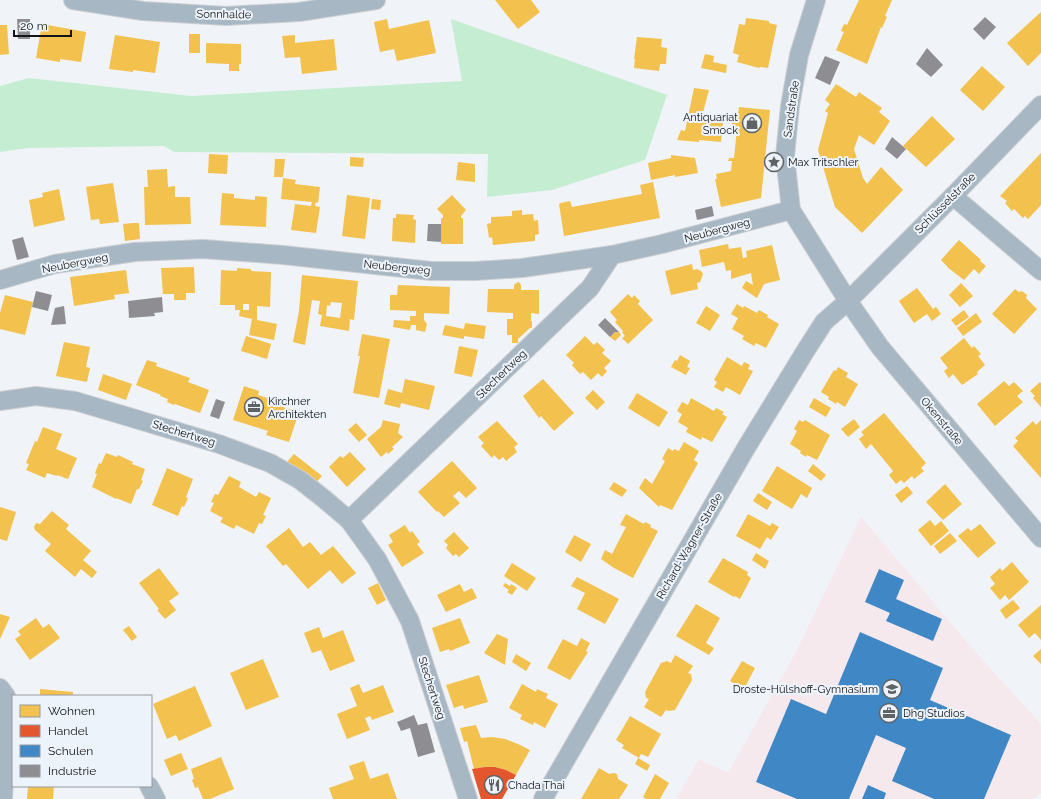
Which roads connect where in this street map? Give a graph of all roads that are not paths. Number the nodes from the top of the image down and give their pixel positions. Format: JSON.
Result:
{"nodes":[{"id":1,"x":73,"y":0,"type":"edge"},
{"id":2,"x":376,"y":0,"type":"edge"},
{"id":3,"x":816,"y":0,"type":"edge"},
{"id":4,"x":1041,"y":105,"type":"edge"},
{"id":5,"x":953,"y":196,"type":"junction"},
{"id":6,"x":791,"y":210,"type":"junction"},
{"id":7,"x":612,"y":255,"type":"junction"},
{"id":8,"x":1041,"y":271,"type":"edge"},
{"id":9,"x":0,"y":280,"type":"edge"},
{"id":10,"x":848,"y":301,"type":"junction"},
{"id":11,"x":0,"y":401,"type":"edge"},
{"id":12,"x":349,"y":520,"type":"junction"},
{"id":13,"x":1041,"y":538,"type":"edge"},
{"id":14,"x":0,"y":688,"type":"edge"},
{"id":15,"x":150,"y":787,"type":"edge"},
{"id":16,"x":3,"y":799,"type":"edge"},
{"id":17,"x":156,"y":799,"type":"edge"},
{"id":18,"x":468,"y":799,"type":"edge"},
{"id":19,"x":542,"y":799,"type":"edge"}],
"edges":[{"from":1,"to":2,"type":"street","name":"Sonnhalde"},
{"from":3,"to":6,"type":"street","name":"Sandstraße"},
{"from":4,"to":5,"type":"street","name":"Schlüsselstraße"},
{"from":5,"to":8,"type":"street"},
{"from":5,"to":10,"type":"street","name":"Schlüsselstraße"},
{"from":6,"to":7,"type":"street","name":"Neubergweg"},
{"from":6,"to":10,"type":"street","name":"Sandstraße"},
{"from":7,"to":9,"type":"street","name":"Neubergweg"},
{"from":7,"to":12,"type":"street","name":"Stechertweg"},
{"from":10,"to":13,"type":"street","name":"Okenstraße"},
{"from":10,"to":19,"type":"street","name":"Richard-Wagner-Straße"},
{"from":11,"to":12,"type":"street","name":"Stechertweg"},
{"from":12,"to":18,"type":"street","name":"Stechertweg"},
{"from":14,"to":16,"type":"street"},
{"from":15,"to":17,"type":"street"}]}
